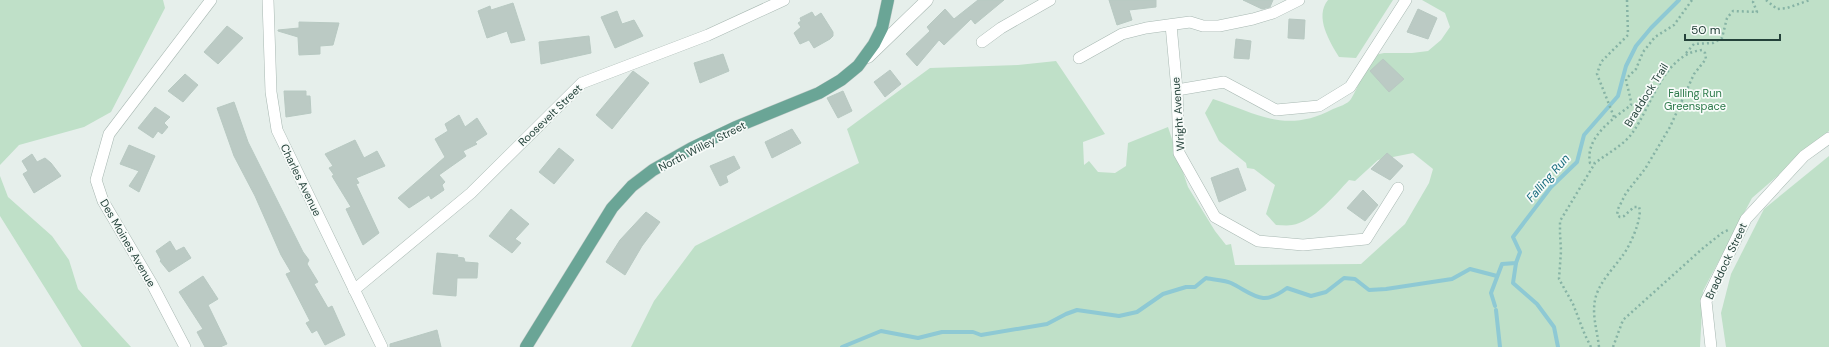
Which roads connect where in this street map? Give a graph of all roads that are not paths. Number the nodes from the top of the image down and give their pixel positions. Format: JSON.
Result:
{"nodes":[{"id":1,"x":211,"y":0,"type":"edge"},
{"id":2,"x":268,"y":0,"type":"edge"},
{"id":3,"x":784,"y":0,"type":"edge"},
{"id":4,"x":888,"y":0,"type":"edge"},
{"id":5,"x":927,"y":0,"type":"edge"},
{"id":6,"x":1050,"y":0,"type":"edge"},
{"id":7,"x":1298,"y":0,"type":"edge"},
{"id":8,"x":1406,"y":0,"type":"edge"},
{"id":9,"x":1171,"y":25,"type":"junction"},
{"id":10,"x":982,"y":42,"type":"dead end"},
{"id":11,"x":1079,"y":58,"type":"dead end"},
{"id":12,"x":858,"y":66,"type":"junction"},
{"id":13,"x":1176,"y":90,"type":"junction"},
{"id":14,"x":1829,"y":138,"type":"edge"},
{"id":15,"x":1398,"y":188,"type":"dead end"},
{"id":16,"x":354,"y":290,"type":"junction"},
{"id":17,"x":184,"y":347,"type":"edge"},
{"id":18,"x":382,"y":347,"type":"edge"},
{"id":19,"x":526,"y":347,"type":"edge"},
{"id":20,"x":1711,"y":347,"type":"edge"}],
"edges":[{"from":1,"to":17,"type":"street","name":"Des Moines Avenue"},
{"from":2,"to":16,"type":"street","name":"Charles Avenue"},
{"from":3,"to":16,"type":"street","name":"Roosevelt Street"},
{"from":4,"to":12,"type":"main road","name":"North Willey Street"},
{"from":5,"to":12,"type":"street"},
{"from":6,"to":10,"type":"street"},
{"from":7,"to":9,"type":"street"},
{"from":8,"to":13,"type":"street"},
{"from":9,"to":11,"type":"street"},
{"from":9,"to":13,"type":"street","name":"Wright Avenue"},
{"from":12,"to":19,"type":"main road","name":"North Willey Street"},
{"from":13,"to":15,"type":"street","name":"Wright Avenue"},
{"from":14,"to":20,"type":"street","name":"Braddock Street"},
{"from":16,"to":18,"type":"street","name":"Charles Avenue"}]}
